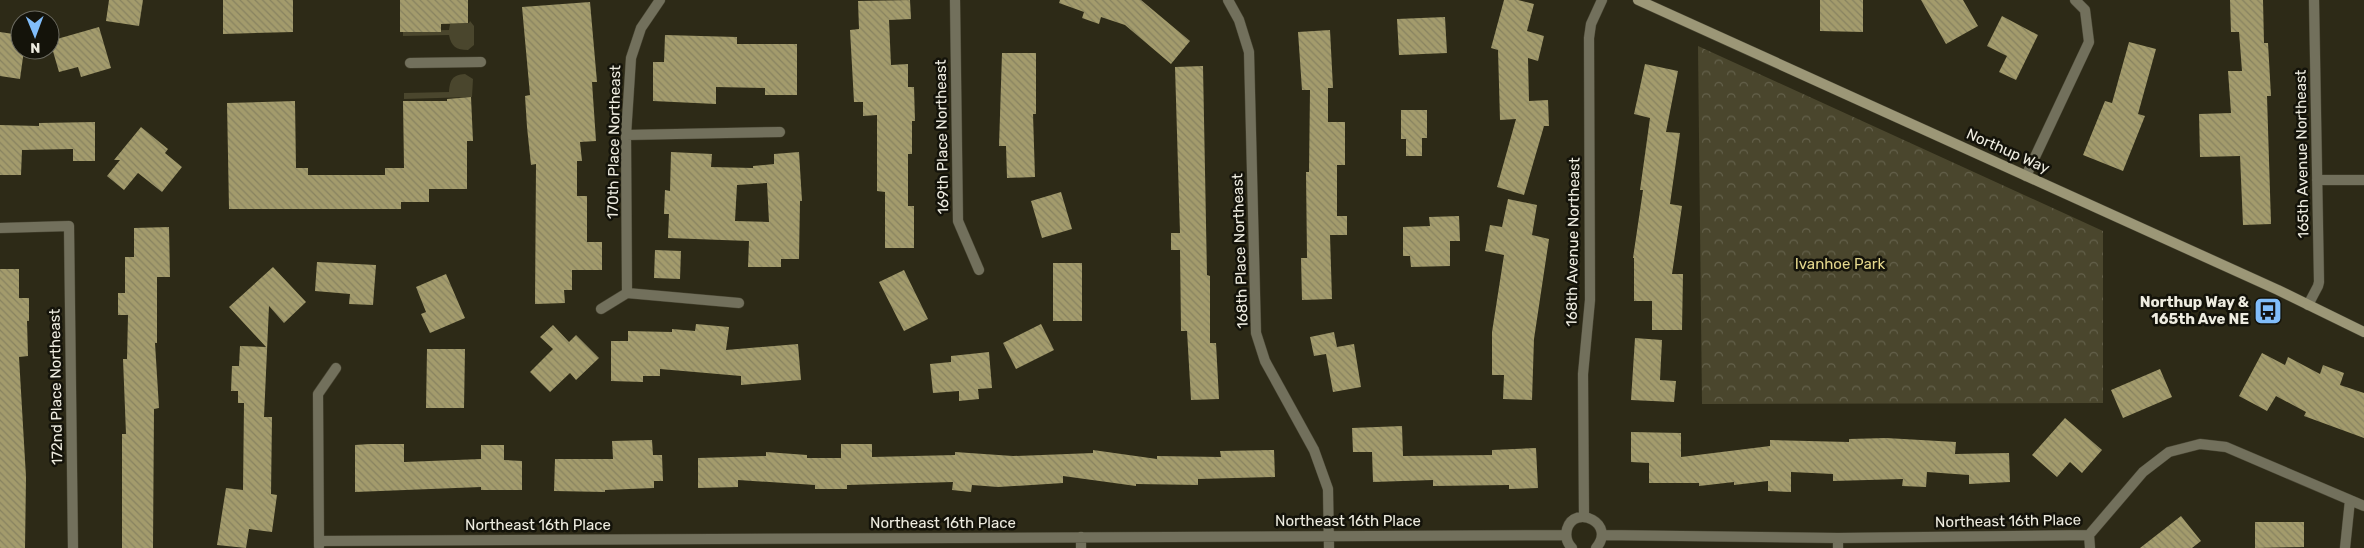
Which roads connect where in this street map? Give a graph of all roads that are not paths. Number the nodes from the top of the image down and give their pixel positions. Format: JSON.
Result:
{"nodes":[{"id":1,"x":660,"y":0,"type":"edge"},
{"id":2,"x":955,"y":0,"type":"edge"},
{"id":3,"x":1229,"y":0,"type":"edge"},
{"id":4,"x":1602,"y":0,"type":"edge"},
{"id":5,"x":1638,"y":0,"type":"edge"},
{"id":6,"x":2075,"y":0,"type":"edge"},
{"id":7,"x":2314,"y":0,"type":"edge"},
{"id":8,"x":481,"y":62,"type":"dead end"},
{"id":9,"x":410,"y":63,"type":"dead end"},
{"id":10,"x":780,"y":132,"type":"dead end"},
{"id":11,"x":626,"y":135,"type":"junction"},
{"id":12,"x":2026,"y":176,"type":"junction"},
{"id":13,"x":2317,"y":180,"type":"junction"},
{"id":14,"x":2364,"y":180,"type":"edge"},
{"id":15,"x":0,"y":228,"type":"edge"},
{"id":16,"x":979,"y":270,"type":"dead end"},
{"id":17,"x":627,"y":293,"type":"junction"},
{"id":18,"x":739,"y":303,"type":"dead end"},
{"id":19,"x":2308,"y":305,"type":"junction"},
{"id":20,"x":601,"y":309,"type":"dead end"},
{"id":21,"x":2364,"y":332,"type":"edge"},
{"id":22,"x":336,"y":368,"type":"dead end"},
{"id":23,"x":2350,"y":500,"type":"junction"},
{"id":24,"x":2364,"y":506,"type":"edge"},
{"id":25,"x":1584,"y":517,"type":"junction"},
{"id":26,"x":1566,"y":535,"type":"junction"},
{"id":27,"x":1602,"y":535,"type":"junction"},
{"id":28,"x":2089,"y":535,"type":"junction"},
{"id":29,"x":1329,"y":536,"type":"junction"},
{"id":30,"x":822,"y":543,"type":"edge"},
{"id":31,"x":1081,"y":543,"type":"edge"},
{"id":32,"x":1838,"y":543,"type":"edge"},
{"id":33,"x":565,"y":544,"type":"edge"},
{"id":34,"x":319,"y":545,"type":"edge"},
{"id":35,"x":73,"y":548,"type":"edge"},
{"id":36,"x":1329,"y":548,"type":"edge"},
{"id":37,"x":1572,"y":548,"type":"edge"},
{"id":38,"x":1596,"y":548,"type":"edge"},
{"id":39,"x":2090,"y":548,"type":"edge"},
{"id":40,"x":2345,"y":548,"type":"edge"}],
"edges":[{"from":1,"to":11,"type":"street","name":"170th Place Northeast"},
{"from":2,"to":16,"type":"street","name":"169th Place Northeast"},
{"from":3,"to":29,"type":"street","name":"168th Place Northeast"},
{"from":4,"to":25,"type":"street","name":"168th Avenue Northeast"},
{"from":5,"to":12,"type":"street","name":"Northup Way"},
{"from":6,"to":12,"type":"street"},
{"from":7,"to":13,"type":"street","name":"165th Avenue Northeast"},
{"from":8,"to":9,"type":"street"},
{"from":10,"to":11,"type":"street"},
{"from":11,"to":17,"type":"street","name":"170th Place Northeast"},
{"from":12,"to":19,"type":"street","name":"Northup Way"},
{"from":13,"to":14,"type":"street"},
{"from":13,"to":19,"type":"street","name":"165th Avenue Northeast"},
{"from":15,"to":35,"type":"street","name":"172nd Place Northeast"},
{"from":17,"to":18,"type":"street"},
{"from":17,"to":20,"type":"street"},
{"from":19,"to":21,"type":"street","name":"Northup Way"},
{"from":22,"to":34,"type":"street"},
{"from":23,"to":24,"type":"street","name":"Northeast 16th Place"},
{"from":23,"to":28,"type":"street","name":"Northeast 16th Place"},
{"from":23,"to":40,"type":"street"},
{"from":25,"to":26,"type":"street"},
{"from":25,"to":27,"type":"street"},
{"from":26,"to":29,"type":"street","name":"Northeast 16th Place"},
{"from":26,"to":37,"type":"street"},
{"from":27,"to":32,"type":"street","name":"Northeast 16th Place"},
{"from":27,"to":38,"type":"street"},
{"from":28,"to":32,"type":"street","name":"Northeast 16th Place"},
{"from":28,"to":39,"type":"street"},
{"from":29,"to":31,"type":"street","name":"Northeast 16th Place"},
{"from":29,"to":36,"type":"street","name":"168th Place Northeast"},
{"from":30,"to":31,"type":"street","name":"Northeast 16th Place"},
{"from":30,"to":33,"type":"street","name":"Northeast 16th Place"},
{"from":33,"to":34,"type":"street","name":"Northeast 16th Place"}]}
